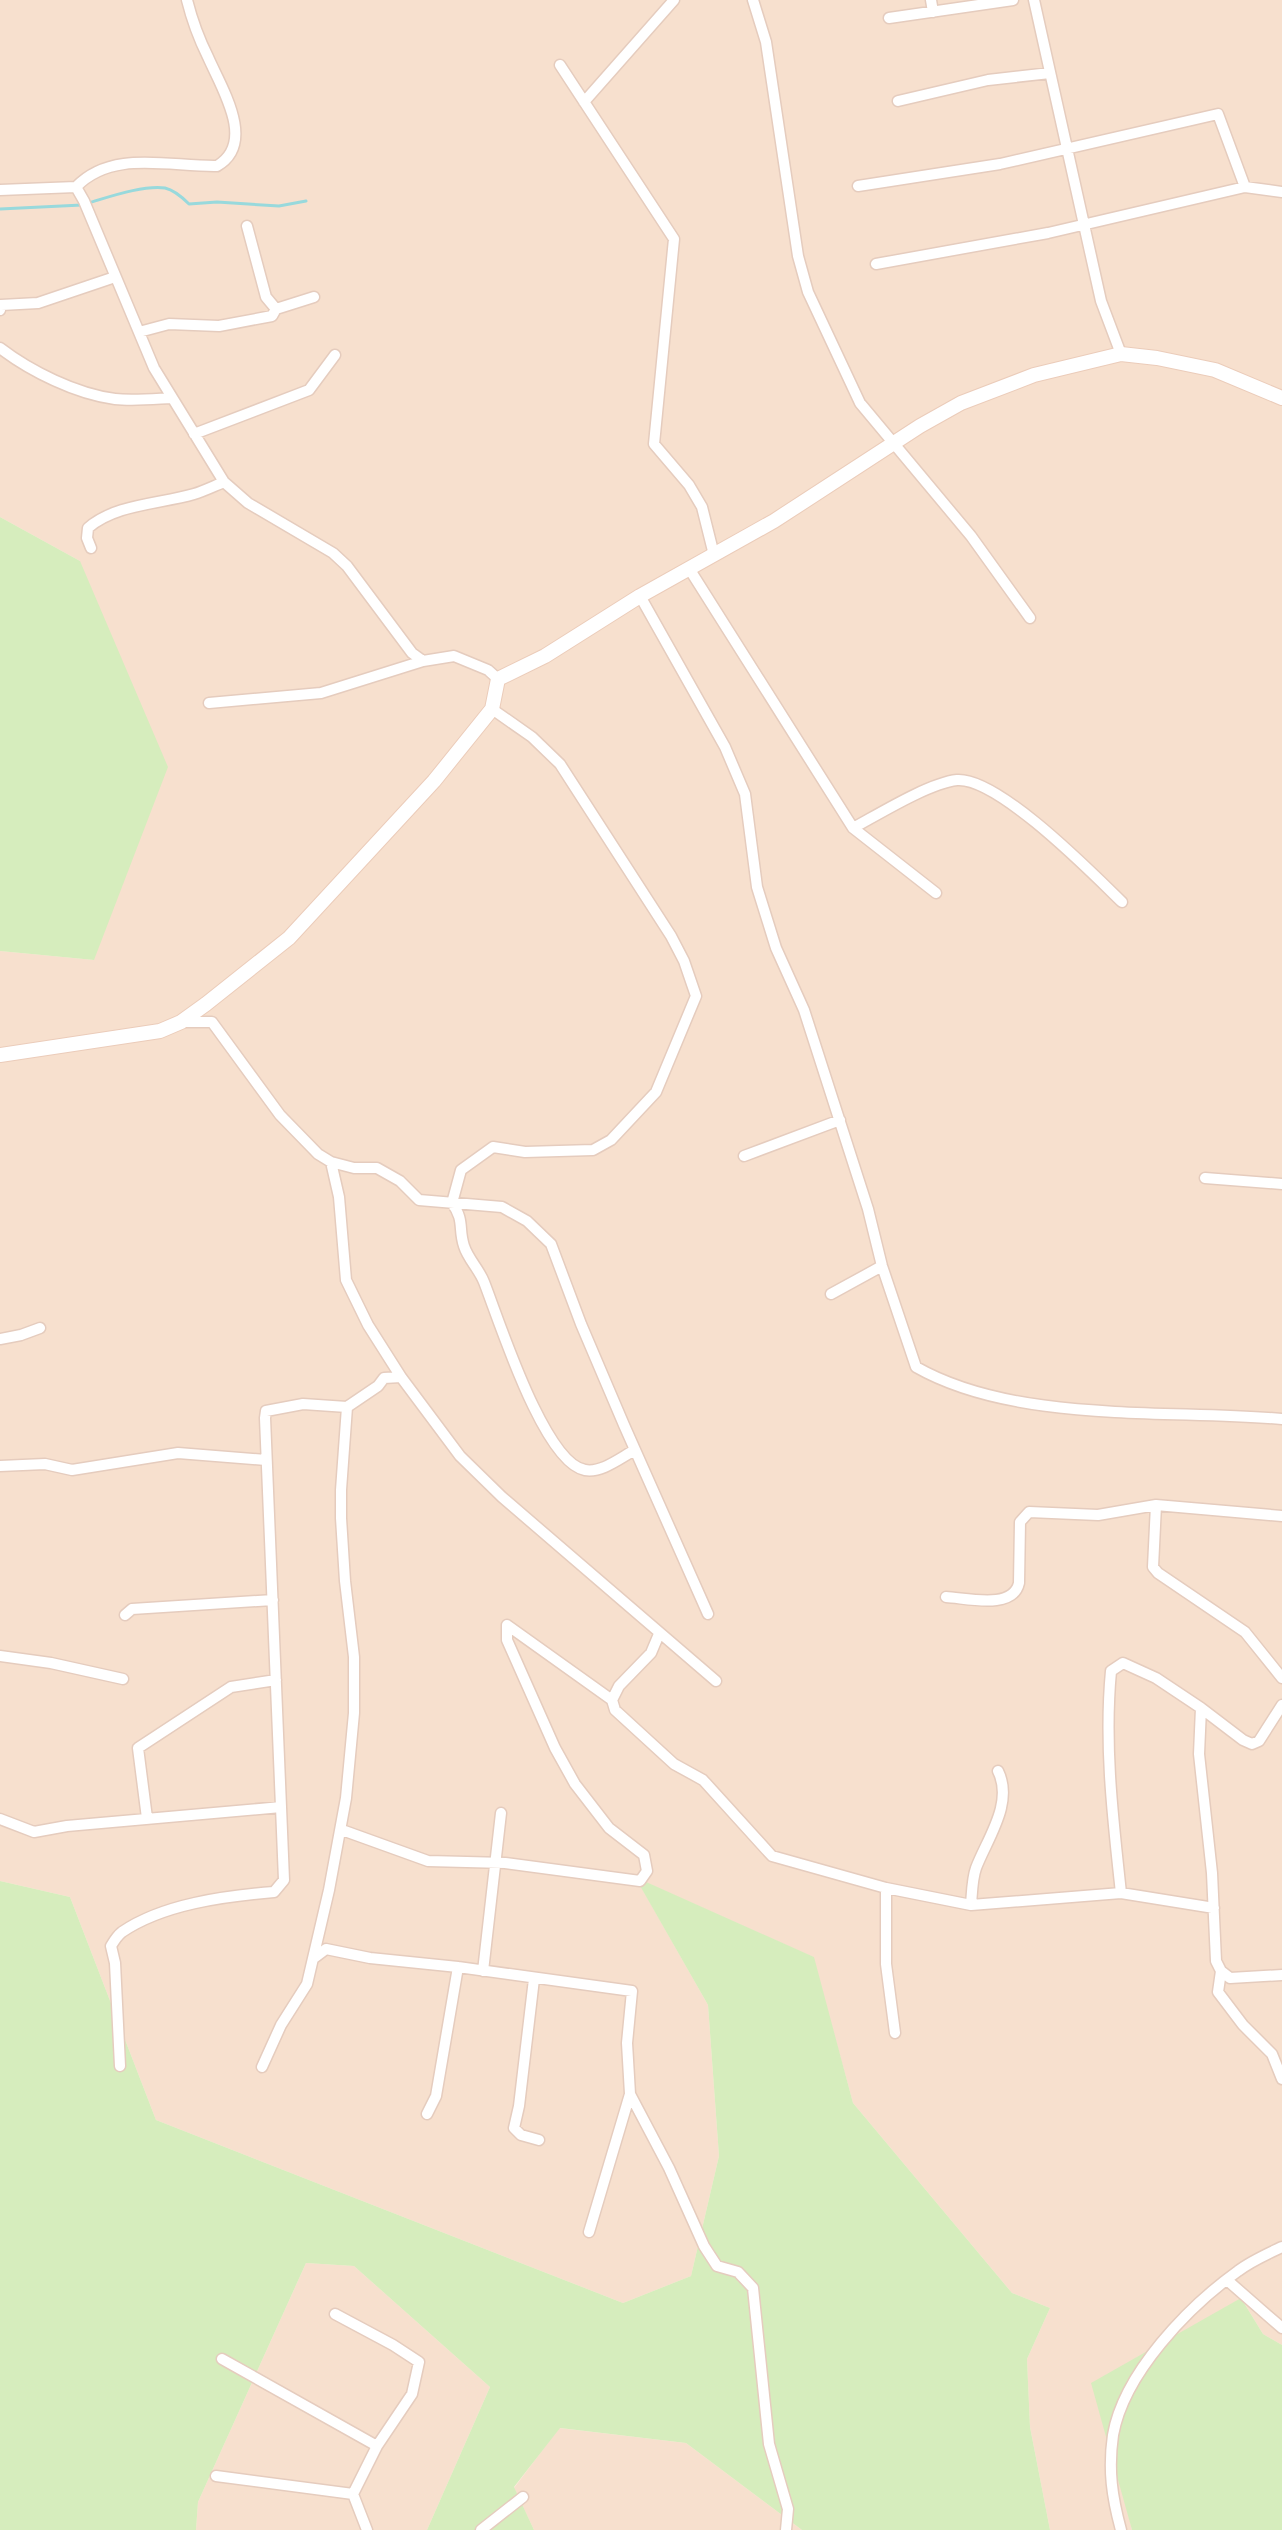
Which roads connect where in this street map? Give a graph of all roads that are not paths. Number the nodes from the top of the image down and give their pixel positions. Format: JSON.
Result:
{"nodes":[{"id":1,"x":187,"y":0,"type":"edge"},
{"id":2,"x":674,"y":0,"type":"edge"},
{"id":3,"x":753,"y":0,"type":"edge"},
{"id":4,"x":931,"y":0,"type":"edge"},
{"id":5,"x":1013,"y":0,"type":"edge"},
{"id":6,"x":1034,"y":0,"type":"edge"},
{"id":7,"x":933,"y":12,"type":"junction"},
{"id":8,"x":889,"y":18,"type":"dead end"},
{"id":9,"x":560,"y":65,"type":"dead end"},
{"id":10,"x":1050,"y":73,"type":"junction"},
{"id":11,"x":898,"y":101,"type":"dead end"},
{"id":12,"x":584,"y":102,"type":"junction"},
{"id":13,"x":1066,"y":147,"type":"junction"},
{"id":14,"x":858,"y":186,"type":"dead end"},
{"id":15,"x":76,"y":187,"type":"junction"},
{"id":16,"x":1245,"y":187,"type":"junction"},
{"id":17,"x":0,"y":190,"type":"edge"},
{"id":18,"x":1282,"y":192,"type":"edge"},
{"id":19,"x":1085,"y":223,"type":"junction"},
{"id":20,"x":247,"y":226,"type":"dead end"},
{"id":21,"x":876,"y":264,"type":"dead end"},
{"id":22,"x":115,"y":277,"type":"junction"},
{"id":23,"x":314,"y":297,"type":"dead end"},
{"id":24,"x":276,"y":309,"type":"junction"},
{"id":25,"x":0,"y":310,"type":"edge"},
{"id":26,"x":139,"y":332,"type":"junction"},
{"id":27,"x":0,"y":348,"type":"edge"},
{"id":28,"x":1121,"y":354,"type":"junction"},
{"id":29,"x":335,"y":355,"type":"dead end"},
{"id":30,"x":171,"y":398,"type":"junction"},
{"id":31,"x":1282,"y":398,"type":"edge"},
{"id":32,"x":194,"y":434,"type":"junction"},
{"id":33,"x":892,"y":443,"type":"junction"},
{"id":34,"x":224,"y":482,"type":"junction"},
{"id":35,"x":91,"y":548,"type":"dead end"},
{"id":36,"x":714,"y":555,"type":"junction"},
{"id":37,"x":690,"y":570,"type":"junction"},
{"id":38,"x":640,"y":596,"type":"junction"},
{"id":39,"x":1030,"y":618,"type":"dead end"},
{"id":40,"x":423,"y":661,"type":"junction"},
{"id":41,"x":498,"y":679,"type":"junction"},
{"id":42,"x":210,"y":703,"type":"dead end"},
{"id":43,"x":492,"y":709,"type":"junction"},
{"id":44,"x":853,"y":828,"type":"junction"},
{"id":45,"x":936,"y":893,"type":"dead end"},
{"id":46,"x":1122,"y":902,"type":"dead end"},
{"id":47,"x":181,"y":1022,"type":"junction"},
{"id":48,"x":0,"y":1055,"type":"edge"},
{"id":49,"x":840,"y":1119,"type":"junction"},
{"id":50,"x":744,"y":1156,"type":"dead end"},
{"id":51,"x":331,"y":1162,"type":"junction"},
{"id":52,"x":1205,"y":1178,"type":"dead end"},
{"id":53,"x":1282,"y":1184,"type":"edge"},
{"id":54,"x":452,"y":1203,"type":"junction"},
{"id":55,"x":882,"y":1266,"type":"junction"},
{"id":56,"x":831,"y":1294,"type":"dead end"},
{"id":57,"x":40,"y":1328,"type":"dead end"},
{"id":58,"x":0,"y":1339,"type":"edge"},
{"id":59,"x":401,"y":1377,"type":"junction"},
{"id":60,"x":347,"y":1407,"type":"junction"},
{"id":61,"x":1282,"y":1419,"type":"edge"},
{"id":62,"x":635,"y":1450,"type":"junction"},
{"id":63,"x":266,"y":1460,"type":"junction"},
{"id":64,"x":0,"y":1466,"type":"edge"},
{"id":65,"x":1156,"y":1505,"type":"junction"},
{"id":66,"x":1282,"y":1516,"type":"edge"},
{"id":67,"x":946,"y":1597,"type":"dead end"},
{"id":68,"x":273,"y":1600,"type":"junction"},
{"id":69,"x":708,"y":1614,"type":"dead end"},
{"id":70,"x":125,"y":1615,"type":"dead end"},
{"id":71,"x":659,"y":1634,"type":"junction"},
{"id":72,"x":0,"y":1656,"type":"edge"},
{"id":73,"x":1282,"y":1678,"type":"edge"},
{"id":74,"x":123,"y":1679,"type":"dead end"},
{"id":75,"x":276,"y":1680,"type":"junction"},
{"id":76,"x":716,"y":1681,"type":"dead end"},
{"id":77,"x":612,"y":1700,"type":"junction"},
{"id":78,"x":1282,"y":1705,"type":"edge"},
{"id":79,"x":1201,"y":1708,"type":"junction"},
{"id":80,"x":998,"y":1771,"type":"dead end"},
{"id":81,"x":281,"y":1807,"type":"junction"},
{"id":82,"x":501,"y":1813,"type":"dead end"},
{"id":83,"x":147,"y":1818,"type":"junction"},
{"id":84,"x":0,"y":1819,"type":"edge"},
{"id":85,"x":342,"y":1830,"type":"junction"},
{"id":86,"x":496,"y":1863,"type":"junction"},
{"id":87,"x":886,"y":1888,"type":"junction"},
{"id":88,"x":1121,"y":1893,"type":"junction"},
{"id":89,"x":971,"y":1905,"type":"junction"},
{"id":90,"x":1214,"y":1908,"type":"junction"},
{"id":91,"x":314,"y":1958,"type":"junction"},
{"id":92,"x":458,"y":1967,"type":"junction"},
{"id":93,"x":483,"y":1971,"type":"junction"},
{"id":94,"x":1221,"y":1971,"type":"junction"},
{"id":95,"x":1282,"y":1975,"type":"edge"},
{"id":96,"x":534,"y":1979,"type":"junction"},
{"id":97,"x":895,"y":2033,"type":"dead end"},
{"id":98,"x":120,"y":2066,"type":"dead end"},
{"id":99,"x":262,"y":2067,"type":"dead end"},
{"id":100,"x":1282,"y":2079,"type":"edge"},
{"id":101,"x":630,"y":2094,"type":"junction"},
{"id":102,"x":427,"y":2114,"type":"dead end"},
{"id":103,"x":539,"y":2140,"type":"dead end"},
{"id":104,"x":589,"y":2232,"type":"dead end"},
{"id":105,"x":1282,"y":2247,"type":"edge"},
{"id":106,"x":1227,"y":2280,"type":"junction"},
{"id":107,"x":335,"y":2314,"type":"dead end"},
{"id":108,"x":1282,"y":2328,"type":"edge"},
{"id":109,"x":222,"y":2359,"type":"dead end"},
{"id":110,"x":377,"y":2446,"type":"junction"},
{"id":111,"x":216,"y":2476,"type":"dead end"},
{"id":112,"x":353,"y":2494,"type":"junction"},
{"id":113,"x":524,"y":2497,"type":"dead end"},
{"id":114,"x":367,"y":2530,"type":"edge"},
{"id":115,"x":481,"y":2530,"type":"edge"},
{"id":116,"x":786,"y":2530,"type":"edge"},
{"id":117,"x":1121,"y":2530,"type":"edge"}],
"edges":[{"from":1,"to":15,"type":"street"},
{"from":2,"to":12,"type":"street"},
{"from":3,"to":33,"type":"street"},
{"from":4,"to":7,"type":"street"},
{"from":5,"to":7,"type":"street"},
{"from":6,"to":10,"type":"street"},
{"from":7,"to":8,"type":"street"},
{"from":9,"to":12,"type":"street"},
{"from":10,"to":11,"type":"street"},
{"from":10,"to":13,"type":"street"},
{"from":12,"to":36,"type":"street"},
{"from":13,"to":14,"type":"street"},
{"from":13,"to":16,"type":"street"},
{"from":13,"to":19,"type":"street"},
{"from":15,"to":17,"type":"street"},
{"from":15,"to":22,"type":"street"},
{"from":16,"to":18,"type":"street"},
{"from":16,"to":19,"type":"street"},
{"from":19,"to":21,"type":"street"},
{"from":19,"to":28,"type":"street"},
{"from":20,"to":24,"type":"street"},
{"from":22,"to":25,"type":"street"},
{"from":22,"to":26,"type":"street"},
{"from":23,"to":24,"type":"street"},
{"from":24,"to":26,"type":"street"},
{"from":26,"to":30,"type":"street"},
{"from":27,"to":30,"type":"street"},
{"from":28,"to":31,"type":"street"},
{"from":28,"to":33,"type":"street"},
{"from":29,"to":32,"type":"street"},
{"from":30,"to":32,"type":"street"},
{"from":32,"to":34,"type":"street"},
{"from":33,"to":36,"type":"street"},
{"from":33,"to":39,"type":"street"},
{"from":34,"to":35,"type":"street"},
{"from":34,"to":40,"type":"street"},
{"from":36,"to":37,"type":"street"},
{"from":37,"to":38,"type":"street"},
{"from":37,"to":44,"type":"street"},
{"from":38,"to":41,"type":"street"},
{"from":38,"to":49,"type":"street"},
{"from":40,"to":41,"type":"street"},
{"from":40,"to":42,"type":"street"},
{"from":41,"to":43,"type":"street"},
{"from":43,"to":47,"type":"street"},
{"from":43,"to":54,"type":"street"},
{"from":44,"to":45,"type":"street"},
{"from":44,"to":46,"type":"street"},
{"from":47,"to":48,"type":"street"},
{"from":47,"to":51,"type":"street"},
{"from":49,"to":50,"type":"street"},
{"from":49,"to":55,"type":"street"},
{"from":51,"to":54,"type":"street"},
{"from":51,"to":59,"type":"street"},
{"from":52,"to":53,"type":"street"},
{"from":54,"to":62,"type":"street"},
{"from":54,"to":62,"type":"street"},
{"from":55,"to":56,"type":"street"},
{"from":55,"to":61,"type":"street"},
{"from":57,"to":58,"type":"street"},
{"from":59,"to":60,"type":"street"},
{"from":59,"to":71,"type":"street"},
{"from":60,"to":63,"type":"street"},
{"from":60,"to":85,"type":"street"},
{"from":62,"to":69,"type":"street"},
{"from":63,"to":64,"type":"street"},
{"from":63,"to":68,"type":"street"},
{"from":65,"to":66,"type":"street"},
{"from":65,"to":67,"type":"street"},
{"from":65,"to":73,"type":"street"},
{"from":68,"to":70,"type":"street"},
{"from":68,"to":75,"type":"street"},
{"from":71,"to":76,"type":"street"},
{"from":71,"to":77,"type":"street"},
{"from":72,"to":74,"type":"street"},
{"from":75,"to":81,"type":"street"},
{"from":75,"to":83,"type":"street"},
{"from":77,"to":86,"type":"street"},
{"from":77,"to":87,"type":"street"},
{"from":78,"to":79,"type":"street"},
{"from":79,"to":88,"type":"street"},
{"from":79,"to":90,"type":"street"},
{"from":80,"to":89,"type":"street"},
{"from":81,"to":83,"type":"street"},
{"from":81,"to":98,"type":"street"},
{"from":82,"to":86,"type":"street"},
{"from":83,"to":84,"type":"street"},
{"from":85,"to":86,"type":"street"},
{"from":85,"to":91,"type":"street"},
{"from":86,"to":93,"type":"street"},
{"from":87,"to":89,"type":"street"},
{"from":87,"to":97,"type":"street"},
{"from":88,"to":89,"type":"street"},
{"from":88,"to":90,"type":"street"},
{"from":90,"to":94,"type":"street"},
{"from":91,"to":92,"type":"street"},
{"from":91,"to":99,"type":"street"},
{"from":92,"to":93,"type":"street"},
{"from":92,"to":102,"type":"street"},
{"from":93,"to":96,"type":"street"},
{"from":94,"to":95,"type":"street"},
{"from":94,"to":100,"type":"street"},
{"from":96,"to":101,"type":"street"},
{"from":96,"to":103,"type":"street"},
{"from":101,"to":104,"type":"street"},
{"from":101,"to":116,"type":"street"},
{"from":105,"to":106,"type":"street"},
{"from":106,"to":108,"type":"street"},
{"from":106,"to":117,"type":"street"},
{"from":107,"to":110,"type":"street"},
{"from":109,"to":110,"type":"street"},
{"from":110,"to":112,"type":"street"},
{"from":111,"to":112,"type":"street"},
{"from":112,"to":114,"type":"street"},
{"from":113,"to":115,"type":"street"}]}
